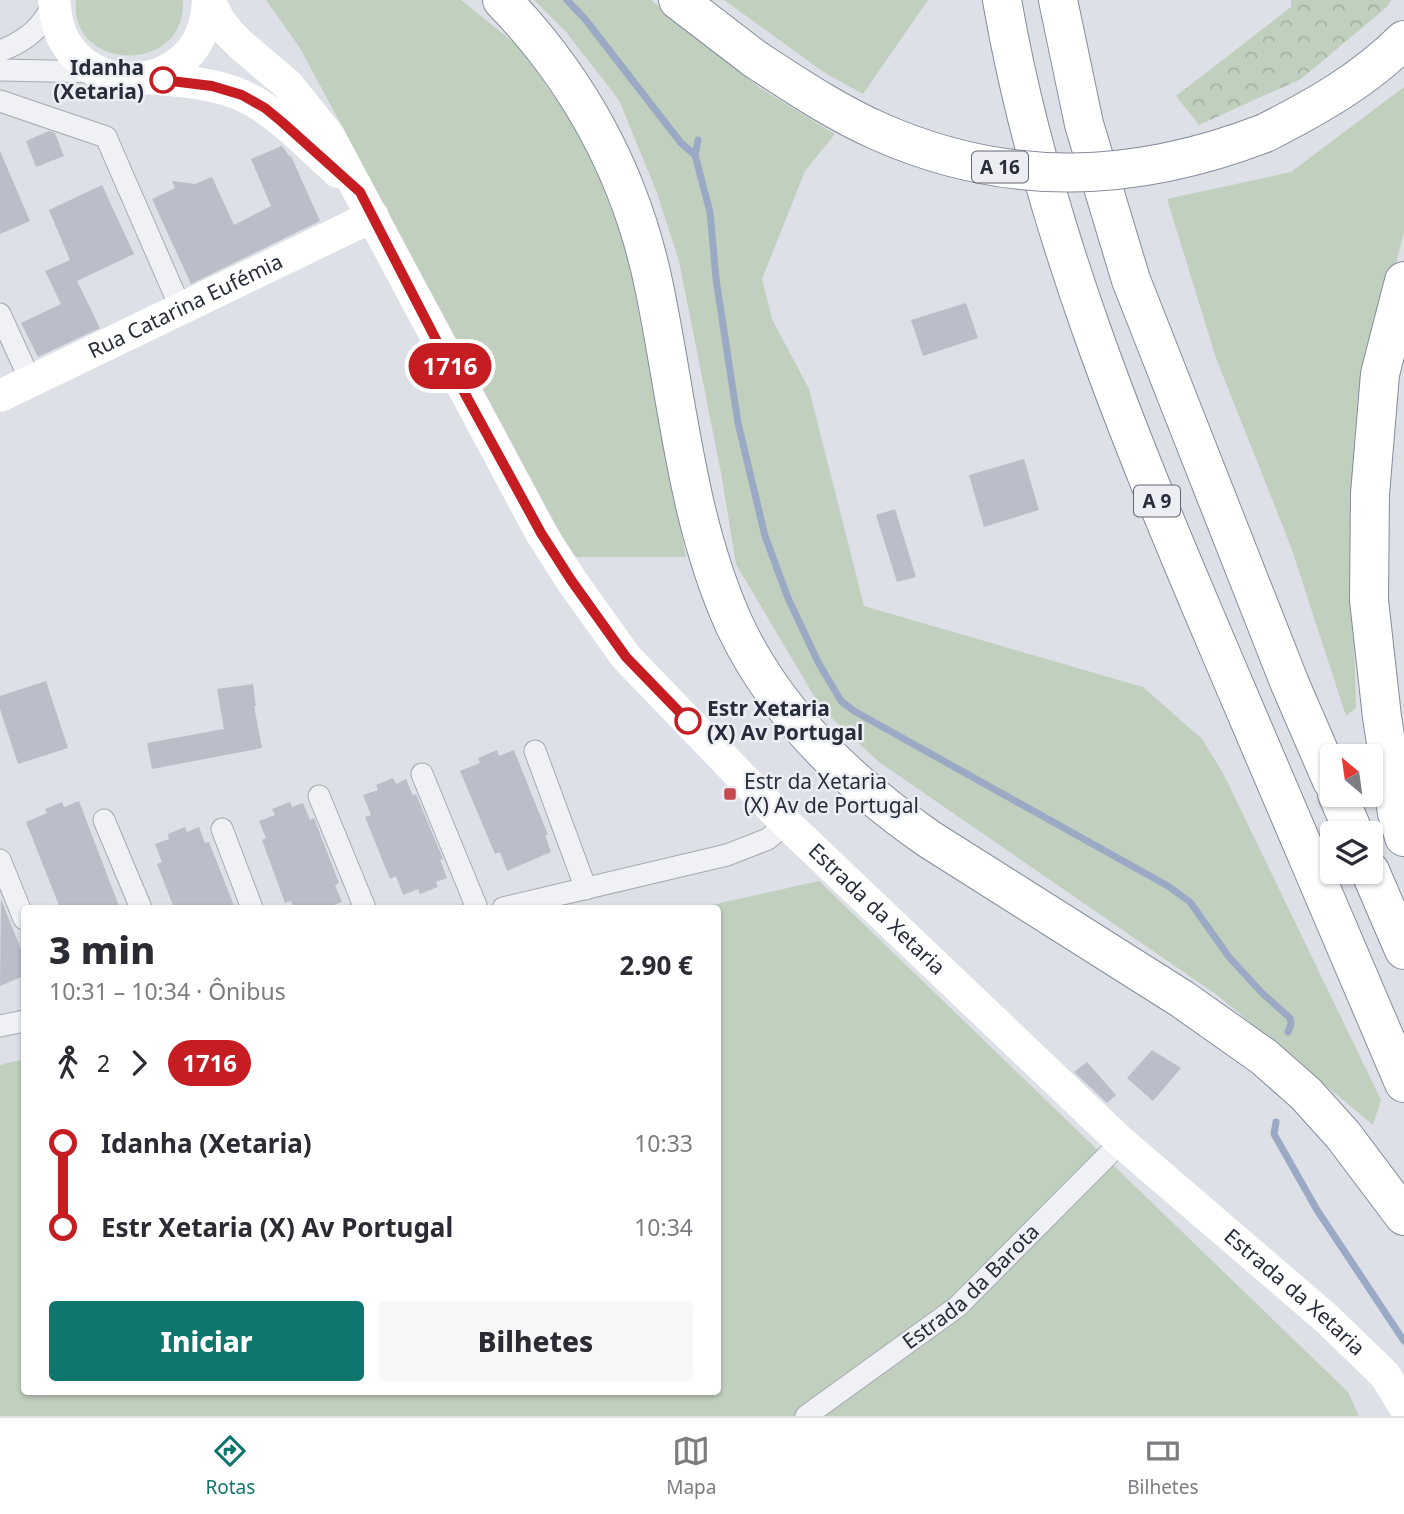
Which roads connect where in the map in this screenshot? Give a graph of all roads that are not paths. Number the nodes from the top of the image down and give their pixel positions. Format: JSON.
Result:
{"nodes":[{"id":1,"x":54,"y":0,"type":"edge"},
{"id":2,"x":208,"y":0,"type":"edge"},
{"id":3,"x":502,"y":0,"type":"edge"},
{"id":4,"x":678,"y":0,"type":"edge"},
{"id":5,"x":1002,"y":0,"type":"edge"},
{"id":6,"x":1058,"y":0,"type":"edge"},
{"id":7,"x":1404,"y":40,"type":"edge"},
{"id":8,"x":0,"y":51,"type":"edge"},
{"id":9,"x":0,"y":70,"type":"edge"},
{"id":10,"x":97,"y":72,"type":"junction"},
{"id":11,"x":146,"y":78,"type":"junction"},
{"id":12,"x":0,"y":101,"type":"edge"},
{"id":13,"x":367,"y":204,"type":"junction"},
{"id":14,"x":1404,"y":281,"type":"edge"},
{"id":15,"x":181,"y":309,"type":"junction"},
{"id":16,"x":0,"y":314,"type":"edge"},
{"id":17,"x":31,"y":382,"type":"junction"},
{"id":18,"x":0,"y":396,"type":"edge"},
{"id":19,"x":535,"y":751,"type":"dead end"},
{"id":20,"x":1320,"y":753,"type":"edge"},
{"id":21,"x":422,"y":774,"type":"dead end"},
{"id":22,"x":319,"y":796,"type":"dead end"},
{"id":23,"x":104,"y":820,"type":"dead end"},
{"id":24,"x":786,"y":823,"type":"junction"},
{"id":25,"x":222,"y":829,"type":"dead end"},
{"id":26,"x":1404,"y":836,"type":"edge"},
{"id":27,"x":0,"y":860,"type":"edge"},
{"id":28,"x":1376,"y":884,"type":"edge"},
{"id":29,"x":586,"y":889,"type":"junction"},
{"id":30,"x":140,"y":905,"type":"edge"},
{"id":31,"x":251,"y":905,"type":"edge"},
{"id":32,"x":364,"y":905,"type":"edge"},
{"id":33,"x":476,"y":905,"type":"edge"},
{"id":34,"x":516,"y":905,"type":"edge"},
{"id":35,"x":21,"y":912,"type":"edge"},
{"id":36,"x":1404,"y":950,"type":"edge"},
{"id":37,"x":21,"y":1021,"type":"edge"},
{"id":38,"x":0,"y":1026,"type":"edge"},
{"id":39,"x":1404,"y":1083,"type":"edge"},
{"id":40,"x":1121,"y":1142,"type":"junction"},
{"id":41,"x":1404,"y":1216,"type":"edge"},
{"id":42,"x":1404,"y":1406,"type":"edge"},
{"id":43,"x":806,"y":1416,"type":"edge"}],
"edges":[{"from":1,"to":8,"type":"street"},
{"from":1,"to":10,"type":"street"},
{"from":2,"to":11,"type":"street"},
{"from":2,"to":13,"type":"street","name":"Estrada da Xetaria"},
{"from":3,"to":41,"type":"highway"},
{"from":4,"to":7,"type":"highway","number":"A 16","bridge":true},
{"from":5,"to":39,"type":"highway","number":"A 9"},
{"from":6,"to":20,"type":"highway","number":"A 9"},
{"from":9,"to":10,"type":"street"},
{"from":10,"to":11,"type":"street","name":"Estrada da Xetaria"},
{"from":11,"to":13,"type":"street","name":"Estrada da Xetaria"},
{"from":12,"to":15,"type":"street"},
{"from":13,"to":15,"type":"street","name":"Rua Catarina Eufémia"},
{"from":13,"to":24,"type":"street","name":"Estrada da Xetaria"},
{"from":14,"to":26,"type":"highway"},
{"from":15,"to":17,"type":"street","name":"Rua Catarina Eufémia"},
{"from":16,"to":17,"type":"street"},
{"from":17,"to":18,"type":"street","name":"Rua Catarina Eufémia"},
{"from":19,"to":29,"type":"street"},
{"from":21,"to":33,"type":"street"},
{"from":22,"to":32,"type":"street"},
{"from":23,"to":30,"type":"street"},
{"from":24,"to":29,"type":"street"},
{"from":24,"to":40,"type":"street","name":"Estrada da Xetaria"},
{"from":25,"to":31,"type":"street"},
{"from":27,"to":35,"type":"street"},
{"from":28,"to":36,"type":"highway"},
{"from":29,"to":34,"type":"street"},
{"from":37,"to":38,"type":"street"},
{"from":40,"to":42,"type":"street","name":"Estrada da Xetaria"},
{"from":40,"to":43,"type":"street","name":"Estrada da Barota"}]}
